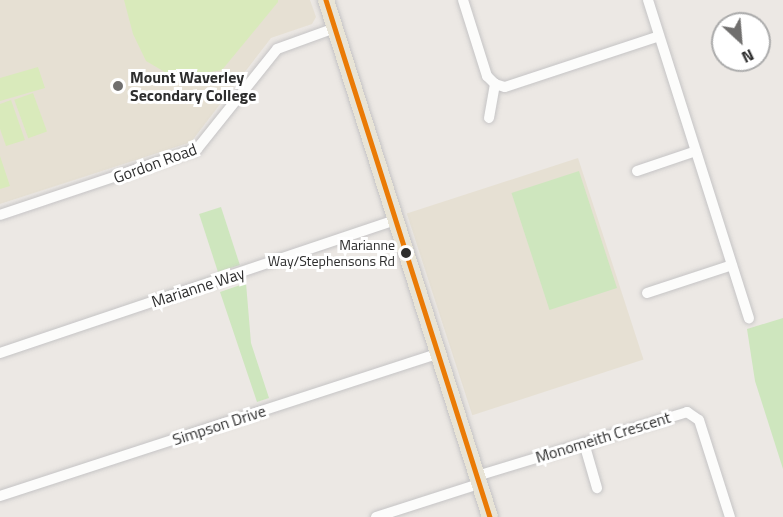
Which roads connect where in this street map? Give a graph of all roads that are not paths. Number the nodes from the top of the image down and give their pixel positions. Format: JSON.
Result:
{"nodes":[{"id":1,"x":326,"y":0,"type":"edge"},
{"id":2,"x":463,"y":0,"type":"edge"},
{"id":3,"x":648,"y":0,"type":"edge"},
{"id":4,"x":335,"y":28,"type":"junction"},
{"id":5,"x":659,"y":36,"type":"junction"},
{"id":6,"x":495,"y":84,"type":"junction"},
{"id":7,"x":489,"y":118,"type":"dead end"},
{"id":8,"x":696,"y":151,"type":"junction"},
{"id":9,"x":637,"y":171,"type":"dead end"},
{"id":10,"x":0,"y":215,"type":"edge"},
{"id":11,"x":396,"y":220,"type":"junction"},
{"id":12,"x":732,"y":265,"type":"junction"},
{"id":13,"x":647,"y":293,"type":"dead end"},
{"id":14,"x":749,"y":318,"type":"dead end"},
{"id":15,"x":0,"y":353,"type":"edge"},
{"id":16,"x":438,"y":354,"type":"junction"},
{"id":17,"x":584,"y":443,"type":"junction"},
{"id":18,"x":478,"y":480,"type":"junction"},
{"id":19,"x":597,"y":488,"type":"dead end"},
{"id":20,"x":0,"y":496,"type":"edge"},
{"id":21,"x":376,"y":517,"type":"edge"},
{"id":22,"x":490,"y":517,"type":"edge"},
{"id":23,"x":730,"y":517,"type":"edge"}],
"edges":[{"from":1,"to":4,"type":"main road"},
{"from":2,"to":6,"type":"street"},
{"from":3,"to":5,"type":"street"},
{"from":4,"to":10,"type":"street","name":"Gordon Road"},
{"from":4,"to":11,"type":"main road"},
{"from":5,"to":6,"type":"street"},
{"from":5,"to":8,"type":"street"},
{"from":6,"to":7,"type":"street"},
{"from":8,"to":9,"type":"street"},
{"from":8,"to":12,"type":"street"},
{"from":11,"to":15,"type":"street","name":"Marianne Way"},
{"from":11,"to":16,"type":"main road"},
{"from":12,"to":13,"type":"street"},
{"from":12,"to":14,"type":"street"},
{"from":16,"to":18,"type":"main road"},
{"from":16,"to":20,"type":"street","name":"Simpson Drive"},
{"from":17,"to":18,"type":"street","name":"Monomeith Crescent"},
{"from":17,"to":19,"type":"street"},
{"from":17,"to":23,"type":"street","name":"Monomeith Crescent"},
{"from":18,"to":21,"type":"street","name":"Monomeith Crescent"},
{"from":18,"to":22,"type":"main road"}]}
